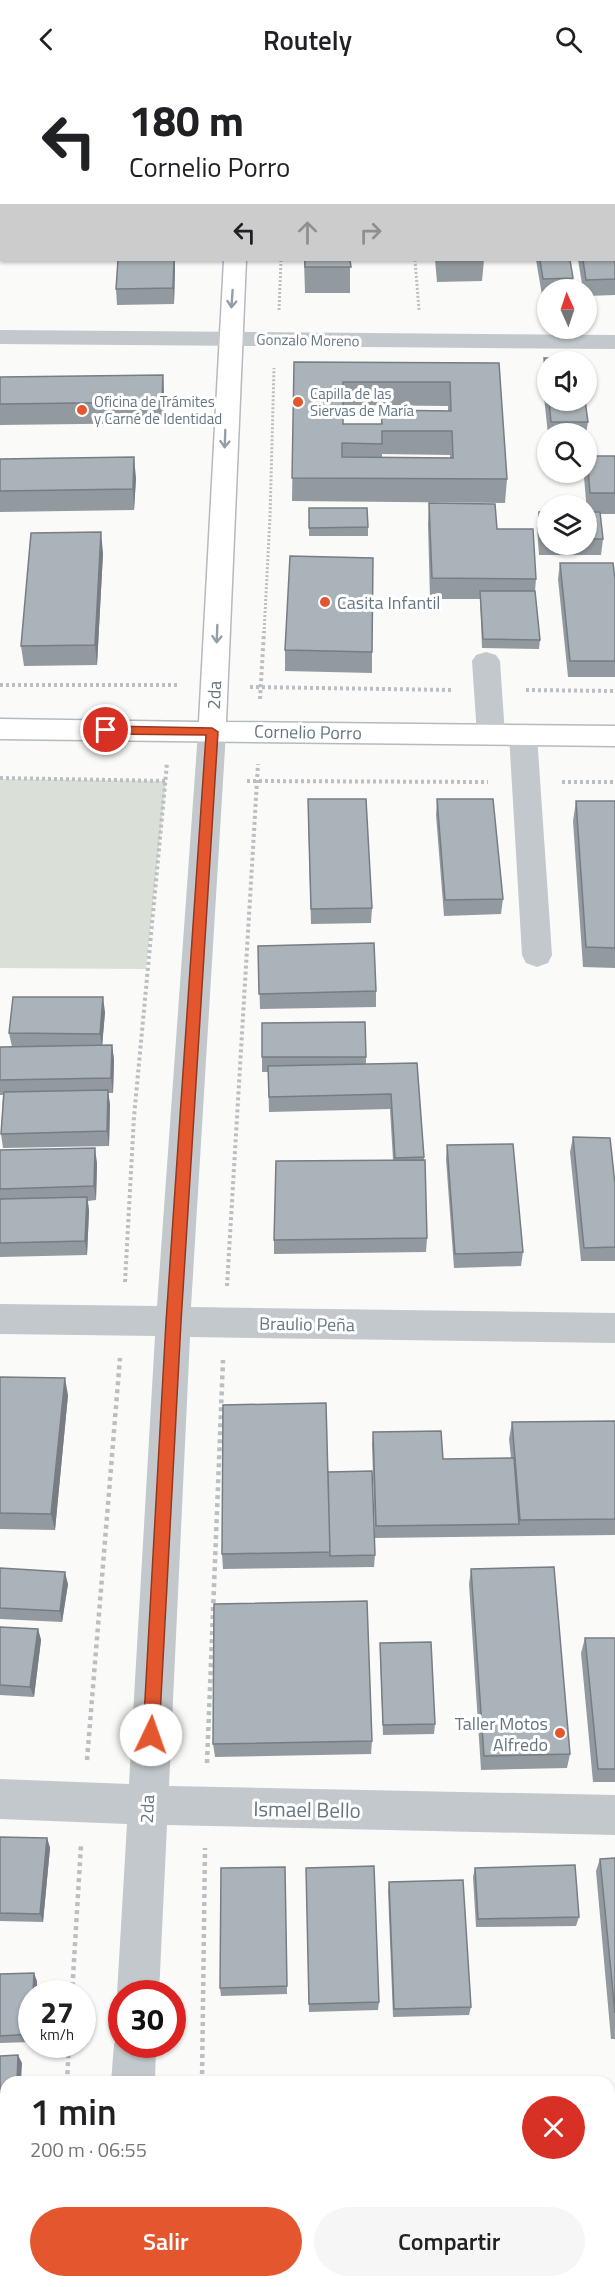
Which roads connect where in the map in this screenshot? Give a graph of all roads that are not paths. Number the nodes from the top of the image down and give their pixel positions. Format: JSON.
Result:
{"nodes":[{"id":1,"x":235,"y":261,"type":"edge"},
{"id":2,"x":0,"y":337,"type":"edge"},
{"id":3,"x":229,"y":339,"type":"junction"},
{"id":4,"x":615,"y":342,"type":"edge"},
{"id":5,"x":486,"y":661,"type":"dead end"},
{"id":6,"x":0,"y":729,"type":"edge"},
{"id":7,"x":212,"y":732,"type":"junction"},
{"id":8,"x":491,"y":735,"type":"junction"},
{"id":9,"x":523,"y":735,"type":"junction"},
{"id":10,"x":615,"y":736,"type":"edge"},
{"id":11,"x":537,"y":955,"type":"dead end"},
{"id":12,"x":0,"y":1319,"type":"edge"},
{"id":13,"x":173,"y":1322,"type":"junction"},
{"id":14,"x":615,"y":1328,"type":"edge"},
{"id":15,"x":0,"y":1799,"type":"edge"},
{"id":16,"x":148,"y":1804,"type":"junction"},
{"id":17,"x":615,"y":1815,"type":"edge"},
{"id":18,"x":139,"y":1980,"type":"edge"},
{"id":19,"x":134,"y":2058,"type":"edge"},
{"id":20,"x":133,"y":2076,"type":"edge"}],
"edges":[{"from":1,"to":3,"type":"main road","name":"2da","one_way":true},
{"from":2,"to":3,"type":"street","name":"Gonzalo Moreno"},
{"from":3,"to":4,"type":"street","name":"Gonzalo Moreno"},
{"from":3,"to":7,"type":"main road","name":"2da","one_way":true},
{"from":5,"to":8,"type":"street"},
{"from":6,"to":7,"type":"main road","name":"Cornelio Porro"},
{"from":7,"to":8,"type":"main road","name":"Cornelio Porro"},
{"from":7,"to":13,"type":"street","name":"2da"},
{"from":8,"to":9,"type":"main road","name":"Cornelio Porro"},
{"from":9,"to":10,"type":"main road","name":"Cornelio Porro"},
{"from":9,"to":11,"type":"street"},
{"from":12,"to":13,"type":"street","name":"Braulio Peña"},
{"from":13,"to":14,"type":"street","name":"Braulio Peña"},
{"from":13,"to":16,"type":"street","name":"2da"},
{"from":15,"to":16,"type":"street","name":"Ismael Bello"},
{"from":16,"to":17,"type":"street","name":"Ismael Bello"},
{"from":16,"to":18,"type":"street","name":"2da"},
{"from":19,"to":20,"type":"street"}]}
